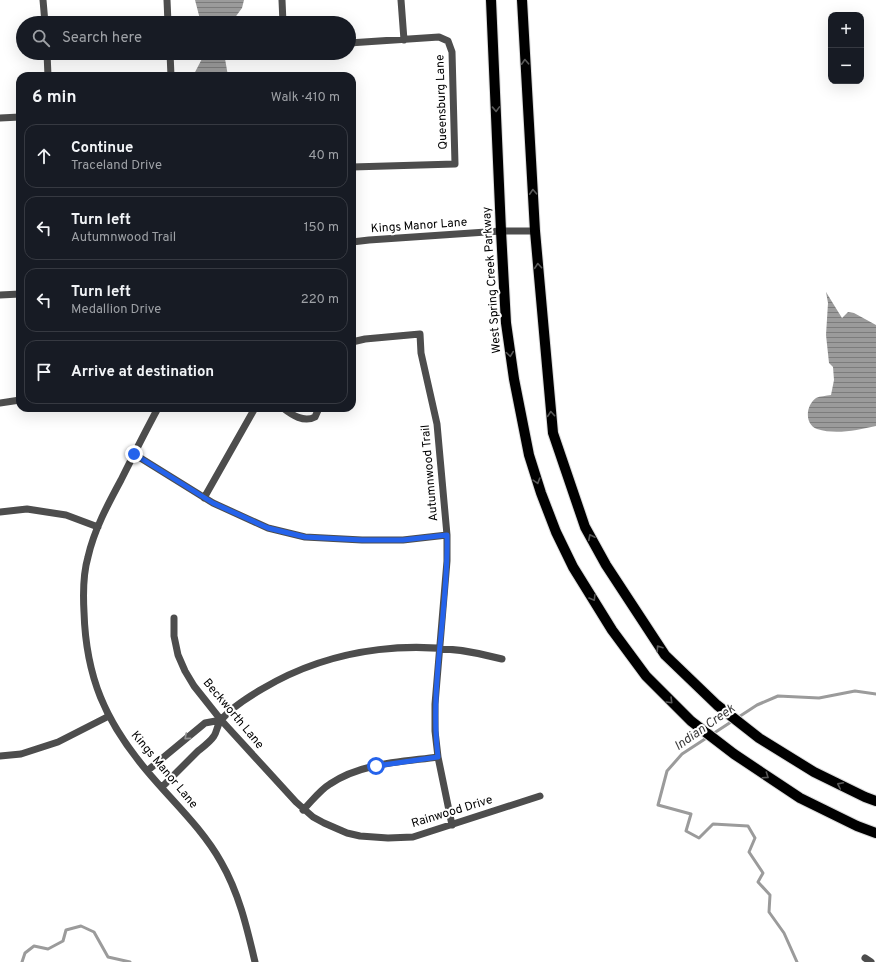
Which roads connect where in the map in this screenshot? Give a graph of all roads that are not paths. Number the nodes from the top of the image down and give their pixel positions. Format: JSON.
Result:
{"nodes":[{"id":1,"x":43,"y":0,"type":"edge"},
{"id":2,"x":167,"y":0,"type":"edge"},
{"id":3,"x":282,"y":0,"type":"edge"},
{"id":4,"x":401,"y":0,"type":"edge"},
{"id":5,"x":491,"y":0,"type":"edge"},
{"id":6,"x":522,"y":0,"type":"edge"},
{"id":7,"x":44,"y":16,"type":"edge"},
{"id":8,"x":168,"y":16,"type":"edge"},
{"id":9,"x":283,"y":16,"type":"edge"},
{"id":10,"x":404,"y":40,"type":"junction"},
{"id":11,"x":356,"y":43,"type":"edge"},
{"id":12,"x":47,"y":60,"type":"edge"},
{"id":13,"x":170,"y":60,"type":"edge"},
{"id":14,"x":48,"y":72,"type":"edge"},
{"id":15,"x":171,"y":72,"type":"edge"},
{"id":16,"x":16,"y":117,"type":"edge"},
{"id":17,"x":0,"y":118,"type":"edge"},
{"id":18,"x":356,"y":167,"type":"edge"},
{"id":19,"x":501,"y":231,"type":"junction"},
{"id":20,"x":535,"y":231,"type":"junction"},
{"id":21,"x":356,"y":242,"type":"edge"},
{"id":22,"x":16,"y":294,"type":"edge"},
{"id":23,"x":0,"y":295,"type":"edge"},
{"id":24,"x":356,"y":341,"type":"edge"},
{"id":25,"x":16,"y":401,"type":"edge"},
{"id":26,"x":0,"y":403,"type":"edge"},
{"id":27,"x":156,"y":412,"type":"edge"},
{"id":28,"x":253,"y":412,"type":"edge"},
{"id":29,"x":290,"y":412,"type":"edge"},
{"id":30,"x":317,"y":412,"type":"edge"},
{"id":31,"x":134,"y":454,"type":"junction"},
{"id":32,"x":204,"y":498,"type":"junction"},
{"id":33,"x":0,"y":512,"type":"edge"},
{"id":34,"x":98,"y":527,"type":"junction"},
{"id":35,"x":447,"y":535,"type":"junction"},
{"id":36,"x":174,"y":618,"type":"dead end"},
{"id":37,"x":440,"y":648,"type":"junction"},
{"id":38,"x":502,"y":659,"type":"dead end"},
{"id":39,"x":110,"y":716,"type":"junction"},
{"id":40,"x":221,"y":720,"type":"junction"},
{"id":41,"x":0,"y":756,"type":"edge"},
{"id":42,"x":438,"y":757,"type":"junction"},
{"id":43,"x":147,"y":771,"type":"junction"},
{"id":44,"x":162,"y":787,"type":"junction"},
{"id":45,"x":540,"y":796,"type":"dead end"},
{"id":46,"x":876,"y":801,"type":"edge"},
{"id":47,"x":303,"y":810,"type":"junction"},
{"id":48,"x":452,"y":825,"type":"junction"},
{"id":49,"x":876,"y":833,"type":"edge"},
{"id":50,"x":255,"y":962,"type":"edge"}],
"edges":[{"from":1,"to":7,"type":"street"},
{"from":2,"to":8,"type":"street"},
{"from":3,"to":9,"type":"street"},
{"from":4,"to":10,"type":"street"},
{"from":5,"to":19,"type":"main road","name":"West Spring Creek Parkway","one_way":true},
{"from":20,"to":6,"type":"main road","one_way":true},
{"from":10,"to":11,"type":"street"},
{"from":10,"to":18,"type":"street","name":"Queensburg Lane"},
{"from":12,"to":14,"type":"street"},
{"from":13,"to":15,"type":"street"},
{"from":16,"to":17,"type":"street"},
{"from":19,"to":20,"type":"street","name":"Kings Manor Lane"},
{"from":19,"to":21,"type":"street","name":"Kings Manor Lane"},
{"from":19,"to":49,"type":"main road","name":"West Spring Creek Parkway","one_way":true},
{"from":46,"to":20,"type":"main road","one_way":true},
{"from":22,"to":23,"type":"street"},
{"from":24,"to":35,"type":"street","name":"Autumnwood Trail"},
{"from":25,"to":26,"type":"street"},
{"from":27,"to":31,"type":"street","name":"Kings Manor Lane"},
{"from":28,"to":32,"type":"street"},
{"from":29,"to":30,"type":"street"},
{"from":31,"to":32,"type":"street"},
{"from":31,"to":34,"type":"street","name":"Kings Manor Lane"},
{"from":32,"to":35,"type":"street"},
{"from":33,"to":34,"type":"street"},
{"from":34,"to":39,"type":"street","name":"Kings Manor Lane"},
{"from":35,"to":37,"type":"street","name":"Autumnwood Trail"},
{"from":36,"to":40,"type":"street","name":"Beckworth Lane"},
{"from":37,"to":38,"type":"street"},
{"from":37,"to":40,"type":"street"},
{"from":37,"to":42,"type":"street","name":"Autumnwood Trail"},
{"from":39,"to":41,"type":"street"},
{"from":39,"to":43,"type":"street","name":"Kings Manor Lane"},
{"from":40,"to":43,"type":"street","one_way":true},
{"from":40,"to":44,"type":"street"},
{"from":40,"to":47,"type":"street","name":"Beckworth Lane"},
{"from":42,"to":47,"type":"street"},
{"from":42,"to":48,"type":"street","name":"Autumnwood Trail"},
{"from":43,"to":44,"type":"street","name":"Kings Manor Lane"},
{"from":44,"to":50,"type":"street","name":"Kings Manor Lane"},
{"from":45,"to":48,"type":"street","name":"Rainwood Drive"},
{"from":47,"to":48,"type":"street","name":"Rainwood Drive"}]}
